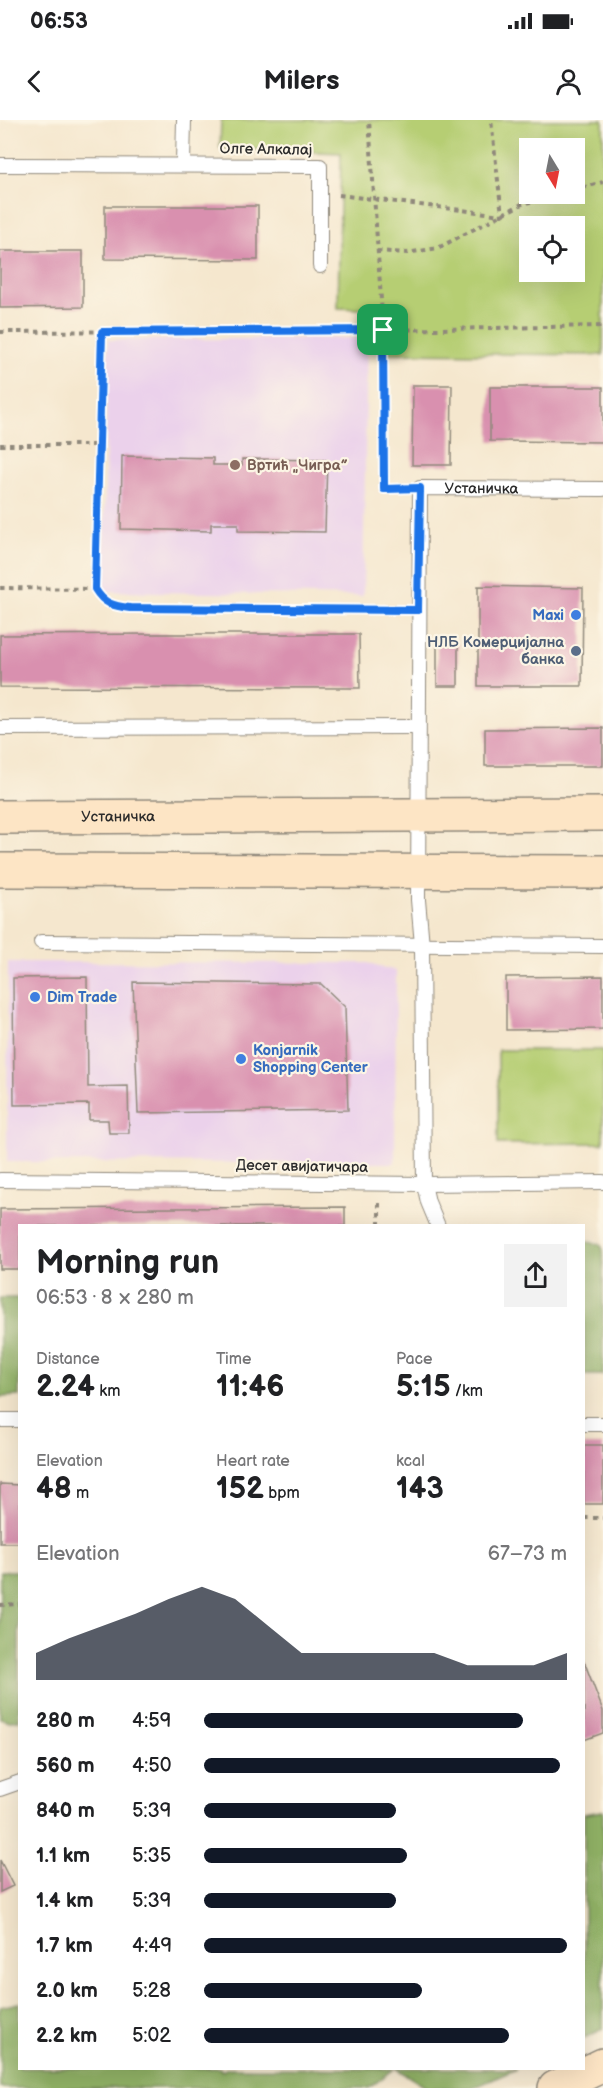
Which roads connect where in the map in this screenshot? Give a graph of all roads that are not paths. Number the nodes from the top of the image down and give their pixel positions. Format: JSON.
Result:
{"nodes":[{"id":1,"x":184,"y":120,"type":"edge"},
{"id":2,"x":183,"y":164,"type":"junction"},
{"id":3,"x":0,"y":165,"type":"edge"},
{"id":4,"x":320,"y":267,"type":"dead end"},
{"id":5,"x":603,"y":489,"type":"edge"},
{"id":6,"x":418,"y":727,"type":"junction"},
{"id":7,"x":0,"y":728,"type":"edge"},
{"id":8,"x":603,"y":814,"type":"edge"},
{"id":9,"x":418,"y":815,"type":"junction"},
{"id":10,"x":0,"y":817,"type":"edge"},
{"id":11,"x":0,"y":870,"type":"edge"},
{"id":12,"x":603,"y":872,"type":"edge"},
{"id":13,"x":418,"y":873,"type":"junction"},
{"id":14,"x":40,"y":942,"type":"dead end"},
{"id":15,"x":422,"y":945,"type":"junction"},
{"id":16,"x":603,"y":946,"type":"edge"},
{"id":17,"x":0,"y":1180,"type":"edge"},
{"id":18,"x":603,"y":1182,"type":"edge"},
{"id":19,"x":424,"y":1184,"type":"junction"},
{"id":20,"x":437,"y":1224,"type":"edge"},
{"id":21,"x":0,"y":1420,"type":"edge"},
{"id":22,"x":18,"y":1420,"type":"edge"},
{"id":23,"x":585,"y":1424,"type":"edge"},
{"id":24,"x":603,"y":1424,"type":"edge"},
{"id":25,"x":18,"y":1783,"type":"edge"},
{"id":26,"x":0,"y":1789,"type":"edge"},
{"id":27,"x":603,"y":2066,"type":"edge"},
{"id":28,"x":555,"y":2088,"type":"edge"}],
"edges":[{"from":1,"to":2,"type":"lane"},
{"from":2,"to":3,"type":"lane","name":"Олге Алкалај"},
{"from":2,"to":4,"type":"lane","name":"Олге Алкалај"},
{"from":5,"to":6,"type":"lane","name":"Устаничка"},
{"from":6,"to":7,"type":"lane"},
{"from":6,"to":9,"type":"lane"},
{"from":8,"to":9,"type":"main road","name":"Устаничка"},
{"from":9,"to":10,"type":"main road","name":"Устаничка"},
{"from":9,"to":13,"type":"lane"},
{"from":11,"to":13,"type":"main road"},
{"from":12,"to":13,"type":"main road"},
{"from":13,"to":15,"type":"lane"},
{"from":14,"to":15,"type":"lane"},
{"from":15,"to":16,"type":"lane"},
{"from":15,"to":19,"type":"lane"},
{"from":17,"to":19,"type":"lane","name":"Десет авијатичара"},
{"from":18,"to":19,"type":"lane","name":"Десет авијатичара"},
{"from":19,"to":20,"type":"lane"},
{"from":21,"to":22,"type":"lane"},
{"from":23,"to":24,"type":"lane"},
{"from":25,"to":26,"type":"lane"},
{"from":27,"to":28,"type":"main road"}]}
